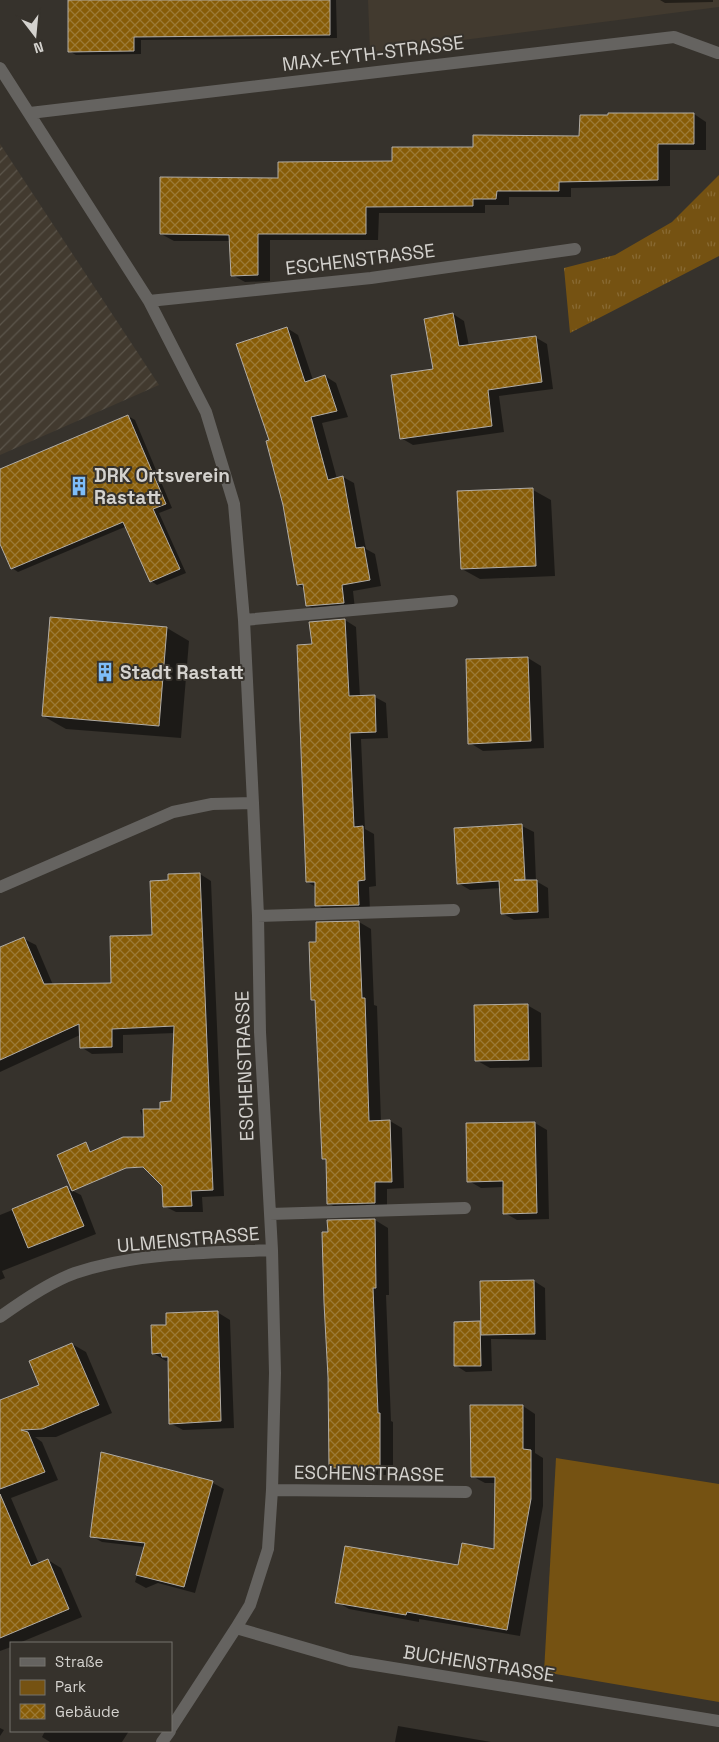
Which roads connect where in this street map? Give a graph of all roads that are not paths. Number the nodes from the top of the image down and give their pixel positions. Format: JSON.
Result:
{"nodes":[{"id":1,"x":718,"y":53,"type":"dead end"},
{"id":2,"x":0,"y":68,"type":"edge"},
{"id":3,"x":30,"y":113,"type":"junction"},
{"id":4,"x":574,"y":249,"type":"dead end"},
{"id":5,"x":149,"y":301,"type":"junction"},
{"id":6,"x":452,"y":601,"type":"dead end"},
{"id":7,"x":244,"y":620,"type":"junction"},
{"id":8,"x":254,"y":803,"type":"junction"},
{"id":9,"x":0,"y":887,"type":"edge"},
{"id":10,"x":454,"y":910,"type":"dead end"},
{"id":11,"x":258,"y":916,"type":"junction"},
{"id":12,"x":465,"y":1208,"type":"dead end"},
{"id":13,"x":270,"y":1214,"type":"junction"},
{"id":14,"x":272,"y":1250,"type":"junction"},
{"id":15,"x":0,"y":1317,"type":"edge"},
{"id":16,"x":272,"y":1490,"type":"junction"},
{"id":17,"x":466,"y":1492,"type":"dead end"},
{"id":18,"x":236,"y":1628,"type":"junction"},
{"id":19,"x":719,"y":1721,"type":"edge"},
{"id":20,"x":172,"y":1726,"type":"edge"}],
"edges":[{"from":1,"to":3,"type":"street","name":"MAX-EYTH-STRASSE"},
{"from":2,"to":3,"type":"street","name":"ESCHENSTRASSE"},
{"from":3,"to":5,"type":"street","name":"ESCHENSTRASSE"},
{"from":4,"to":5,"type":"street","name":"ESCHENSTRASSE"},
{"from":5,"to":7,"type":"street","name":"ESCHENSTRASSE"},
{"from":6,"to":7,"type":"street"},
{"from":7,"to":8,"type":"street","name":"ESCHENSTRASSE"},
{"from":8,"to":9,"type":"street"},
{"from":8,"to":11,"type":"street","name":"ESCHENSTRASSE"},
{"from":10,"to":11,"type":"street"},
{"from":11,"to":13,"type":"street","name":"ESCHENSTRASSE"},
{"from":12,"to":13,"type":"street"},
{"from":13,"to":14,"type":"street","name":"ESCHENSTRASSE"},
{"from":14,"to":15,"type":"street","name":"ULMENSTRASSE"},
{"from":14,"to":16,"type":"street","name":"ESCHENSTRASSE"},
{"from":16,"to":17,"type":"street","name":"ESCHENSTRASSE"},
{"from":16,"to":18,"type":"street","name":"ESCHENSTRASSE"},
{"from":18,"to":19,"type":"street","name":"BUCHENSTRASSE"},
{"from":18,"to":20,"type":"street","name":"ESCHENSTRASSE"}]}
